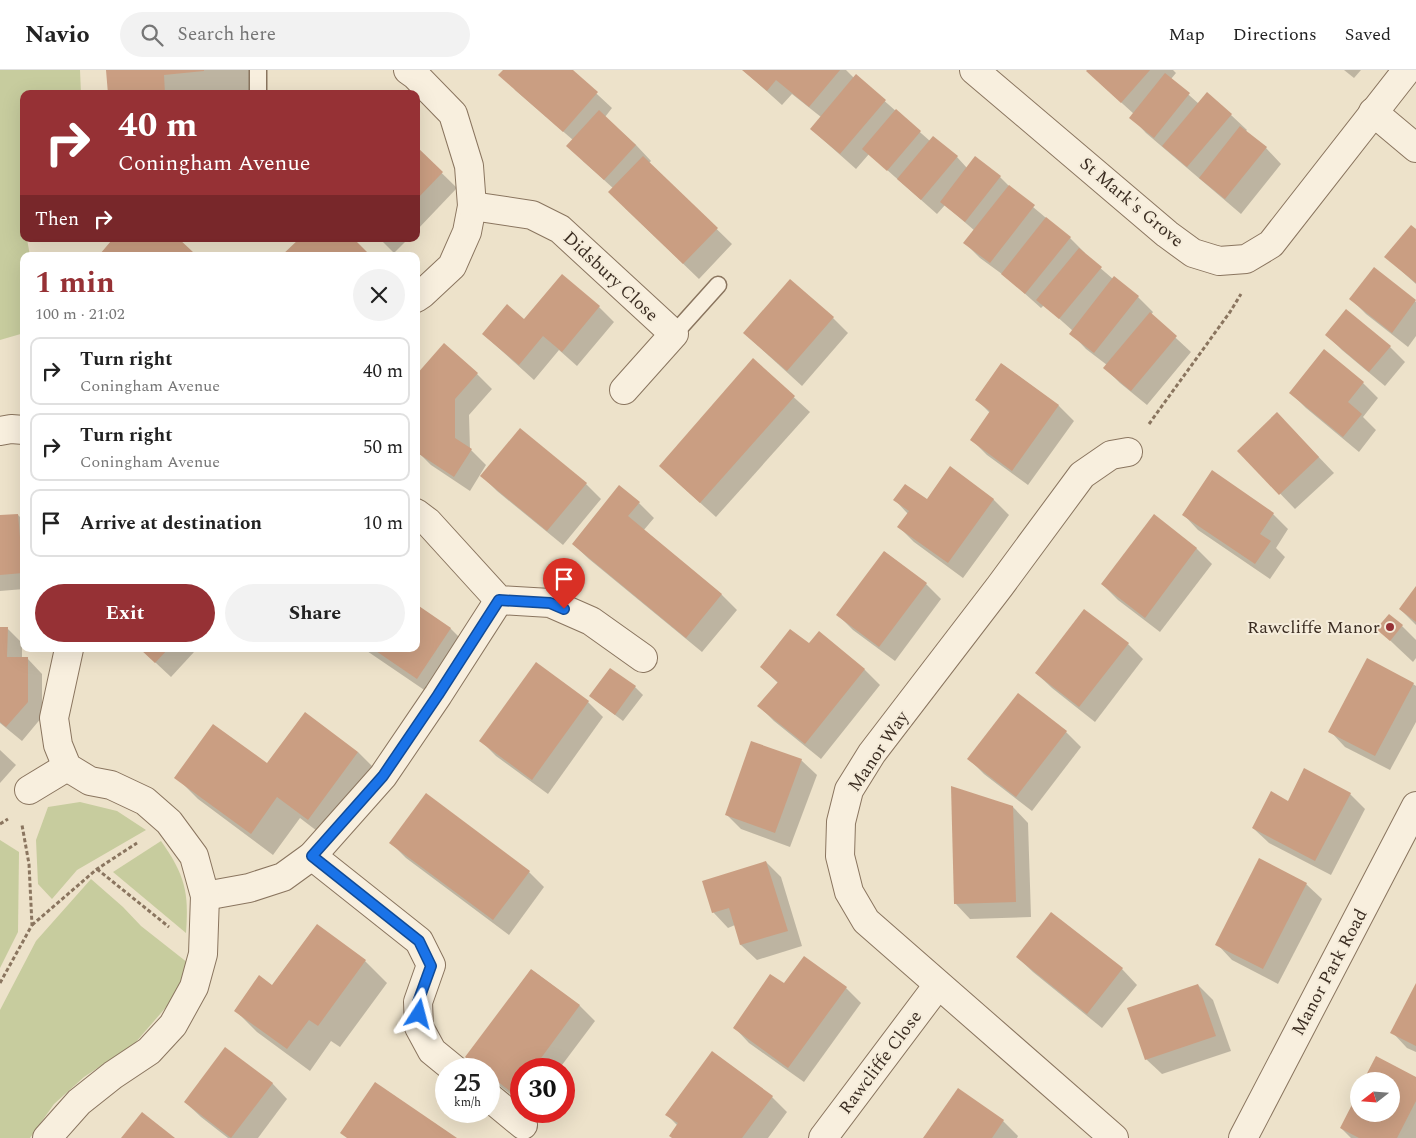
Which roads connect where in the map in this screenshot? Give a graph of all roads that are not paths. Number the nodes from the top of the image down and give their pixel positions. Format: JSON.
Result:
{"nodes":[{"id":1,"x":258,"y":70,"type":"edge"},
{"id":2,"x":408,"y":70,"type":"edge"},
{"id":3,"x":974,"y":70,"type":"edge"},
{"id":4,"x":1407,"y":70,"type":"edge"},
{"id":5,"x":258,"y":90,"type":"edge"},
{"id":6,"x":1373,"y":112,"type":"junction"},
{"id":7,"x":1416,"y":148,"type":"edge"},
{"id":8,"x":472,"y":206,"type":"junction"},
{"id":9,"x":718,"y":284,"type":"dead end"},
{"id":10,"x":420,"y":294,"type":"edge"},
{"id":11,"x":674,"y":334,"type":"junction"},
{"id":12,"x":624,"y":390,"type":"dead end"},
{"id":13,"x":20,"y":430,"type":"edge"},
{"id":14,"x":0,"y":431,"type":"edge"},
{"id":15,"x":1128,"y":452,"type":"road end"},
{"id":16,"x":420,"y":516,"type":"edge"},
{"id":17,"x":499,"y":600,"type":"junction"},
{"id":18,"x":68,"y":652,"type":"edge"},
{"id":19,"x":643,"y":658,"type":"dead end"},
{"id":20,"x":67,"y":767,"type":"junction"},
{"id":21,"x":29,"y":790,"type":"dead end"},
{"id":22,"x":1416,"y":806,"type":"edge"},
{"id":23,"x":312,"y":856,"type":"junction"},
{"id":24,"x":205,"y":896,"type":"junction"},
{"id":25,"x":938,"y":986,"type":"junction"},
{"id":26,"x":441,"y":1058,"type":"edge"},
{"id":27,"x":500,"y":1106,"type":"edge"},
{"id":28,"x":522,"y":1125,"type":"dead end"},
{"id":29,"x":47,"y":1138,"type":"edge"},
{"id":30,"x":823,"y":1138,"type":"edge"},
{"id":31,"x":1114,"y":1138,"type":"edge"},
{"id":32,"x":1243,"y":1138,"type":"edge"}],
"edges":[{"from":1,"to":5,"type":"lane"},
{"from":2,"to":8,"type":"street"},
{"from":3,"to":6,"type":"street","name":"St Mark's Grove"},
{"from":4,"to":6,"type":"street","name":"St Mark's Grove"},
{"from":6,"to":7,"type":"street"},
{"from":8,"to":10,"type":"street"},
{"from":8,"to":11,"type":"street","name":"Didsbury Close"},
{"from":9,"to":11,"type":"lane"},
{"from":11,"to":12,"type":"street","name":"Didsbury Close"},
{"from":13,"to":14,"type":"street"},
{"from":15,"to":25,"type":"street","name":"Manor Way"},
{"from":16,"to":17,"type":"street"},
{"from":17,"to":19,"type":"street"},
{"from":17,"to":23,"type":"street"},
{"from":18,"to":20,"type":"street"},
{"from":20,"to":21,"type":"street"},
{"from":20,"to":24,"type":"street"},
{"from":22,"to":32,"type":"street","name":"Manor Park Road"},
{"from":23,"to":24,"type":"street"},
{"from":23,"to":26,"type":"street"},
{"from":24,"to":29,"type":"street"},
{"from":25,"to":30,"type":"street","name":"Rawcliffe Close"},
{"from":25,"to":31,"type":"street","name":"Manor Way"},
{"from":27,"to":28,"type":"street"}]}
